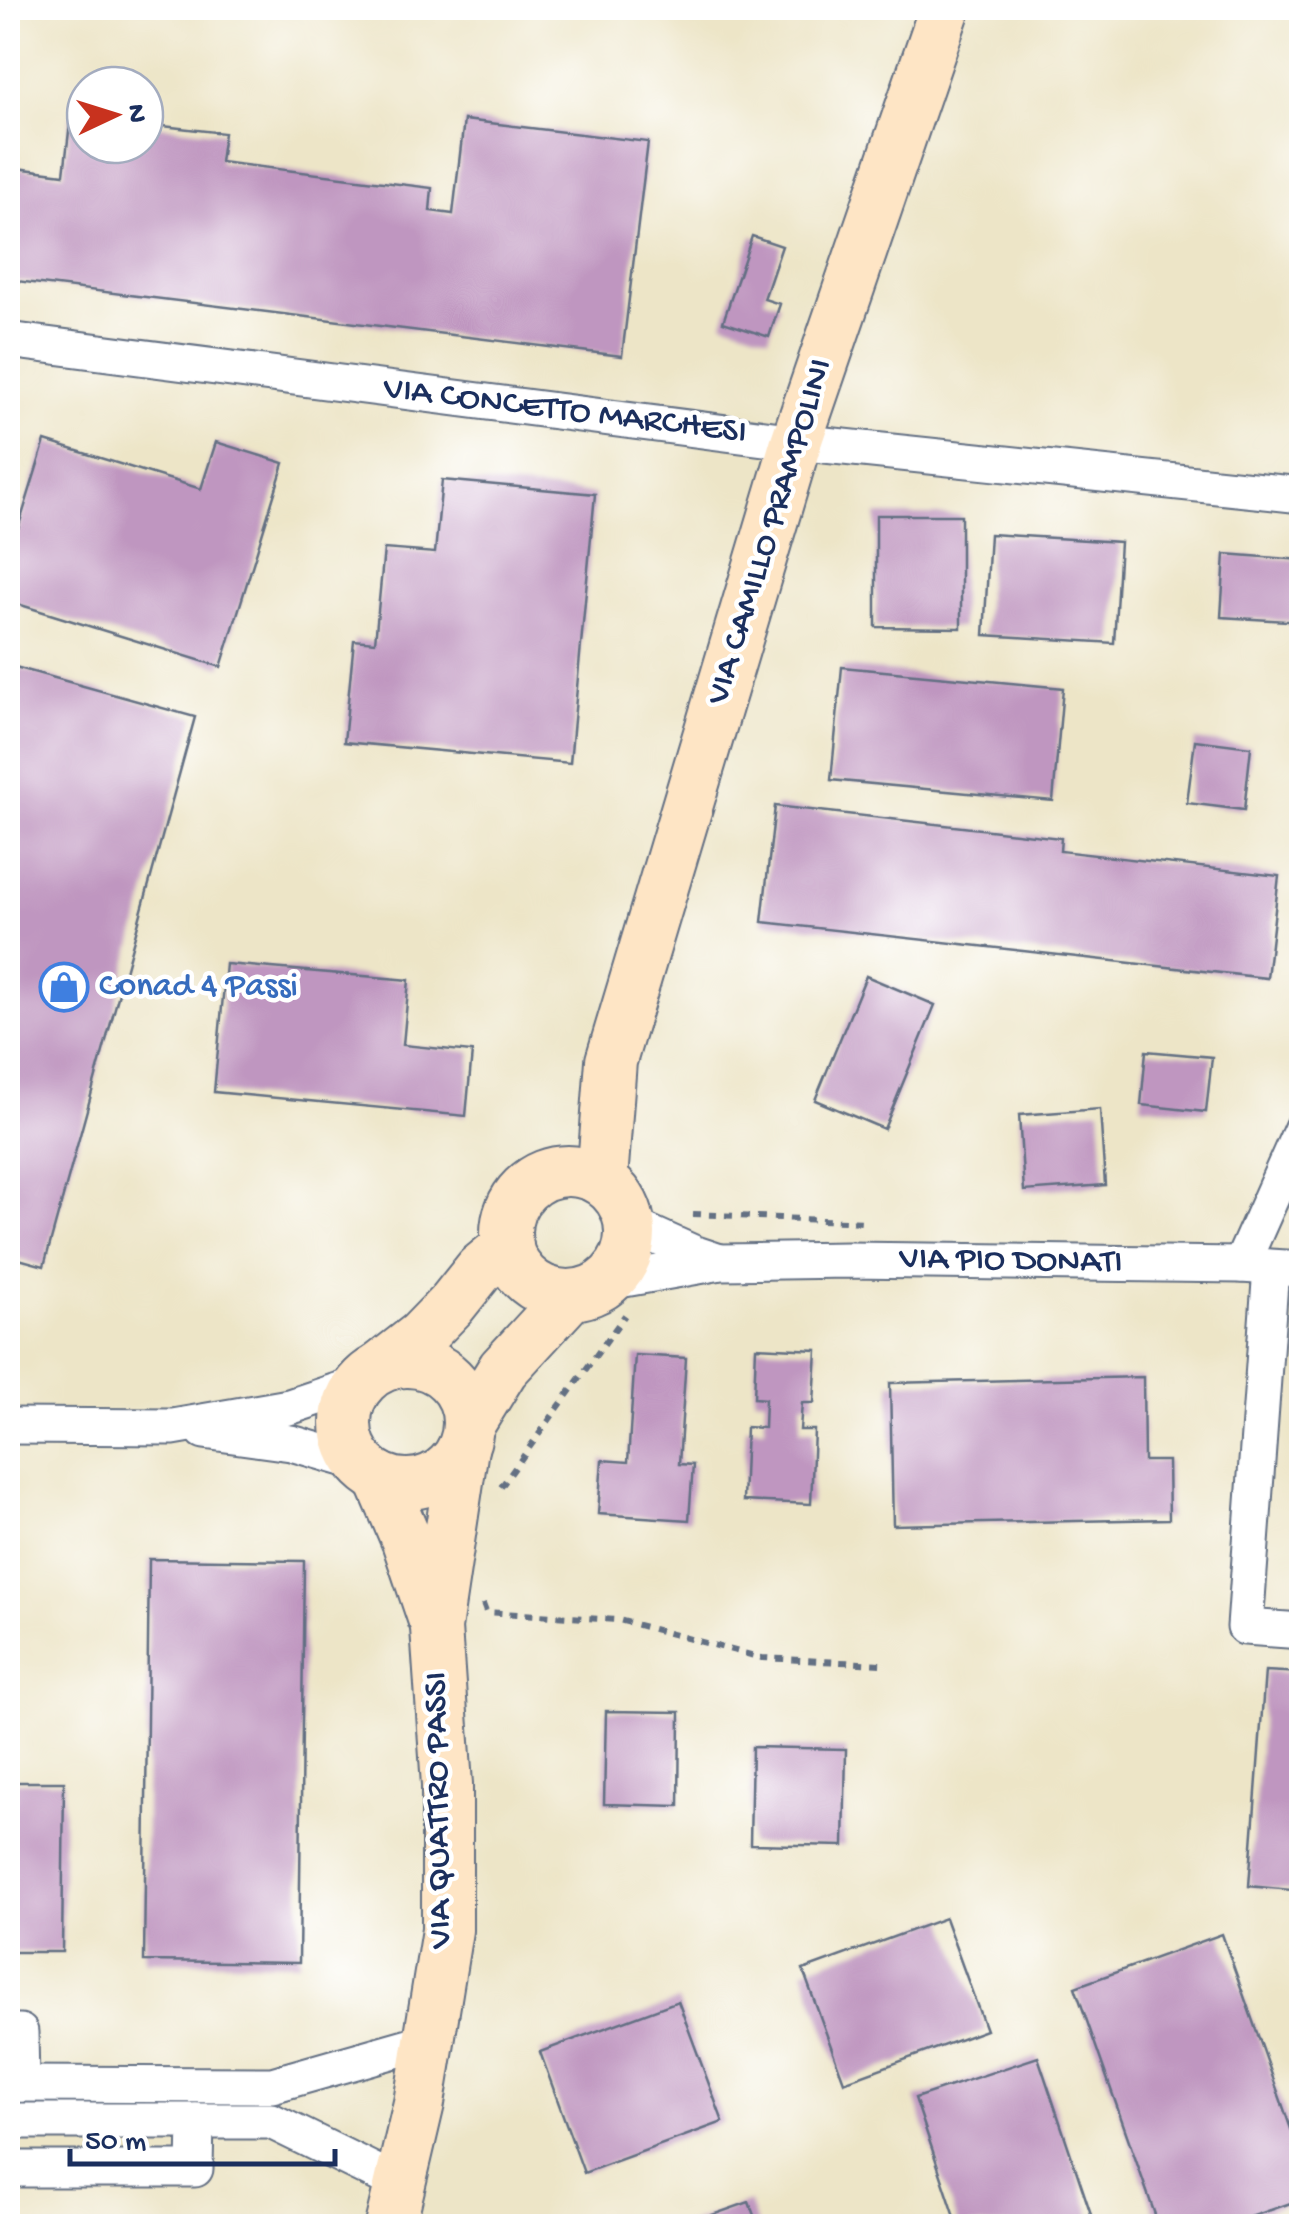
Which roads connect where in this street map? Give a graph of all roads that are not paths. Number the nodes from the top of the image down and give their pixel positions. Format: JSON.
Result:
{"nodes":[{"id":1,"x":945,"y":8,"type":"edge"},
{"id":2,"x":8,"y":340,"type":"edge"},
{"id":3,"x":796,"y":442,"type":"junction"},
{"id":4,"x":1302,"y":494,"type":"edge"},
{"id":5,"x":1302,"y":1128,"type":"edge"},
{"id":6,"x":578,"y":1176,"type":"junction"},
{"id":7,"x":630,"y":1225,"type":"junction"},
{"id":8,"x":508,"y":1246,"type":"junction"},
{"id":9,"x":721,"y":1262,"type":"junction"},
{"id":10,"x":1271,"y":1268,"type":"edge"},
{"id":11,"x":603,"y":1294,"type":"junction"},
{"id":12,"x":370,"y":1376,"type":"junction"},
{"id":13,"x":8,"y":1426,"type":"edge"},
{"id":14,"x":173,"y":1427,"type":"junction"},
{"id":15,"x":466,"y":1437,"type":"junction"},
{"id":16,"x":370,"y":1471,"type":"junction"},
{"id":17,"x":436,"y":1628,"type":"junction"},
{"id":18,"x":1302,"y":1632,"type":"edge"},
{"id":19,"x":8,"y":2032,"type":"edge"},
{"id":20,"x":430,"y":2040,"type":"junction"},
{"id":21,"x":14,"y":2084,"type":"edge"},
{"id":22,"x":8,"y":2121,"type":"edge"},
{"id":23,"x":196,"y":2121,"type":"junction"},
{"id":24,"x":8,"y":2169,"type":"edge"},
{"id":25,"x":395,"y":2206,"type":"edge"}],
"edges":[{"from":1,"to":3,"type":"main road","name":"VIA CAMILLO PRAMPOLINI"},
{"from":2,"to":3,"type":"street","name":"VIA CONCETTO MARCHESI"},
{"from":3,"to":4,"type":"street","name":"VIA CONCETTO MARCHESI"},
{"from":3,"to":6,"type":"main road","name":"VIA CAMILLO PRAMPOLINI"},
{"from":5,"to":10,"type":"street"},
{"from":6,"to":7,"type":"main road"},
{"from":6,"to":8,"type":"main road"},
{"from":7,"to":9,"type":"street","name":"VIA PIO DONATI"},
{"from":7,"to":11,"type":"main road"},
{"from":8,"to":11,"type":"main road"},
{"from":8,"to":12,"type":"main road"},
{"from":9,"to":10,"type":"street","name":"VIA PIO DONATI"},
{"from":9,"to":11,"type":"street","name":"VIA PIO DONATI"},
{"from":10,"to":18,"type":"street"},
{"from":11,"to":15,"type":"main road"},
{"from":12,"to":14,"type":"street"},
{"from":12,"to":15,"type":"main road"},
{"from":12,"to":16,"type":"main road"},
{"from":13,"to":14,"type":"street"},
{"from":14,"to":16,"type":"street"},
{"from":15,"to":16,"type":"main road"},
{"from":15,"to":17,"type":"main road","name":"VIA QUATTRO PASSI"},
{"from":16,"to":17,"type":"main road","name":"VIA QUATTRO PASSI"},
{"from":17,"to":20,"type":"main road","name":"VIA QUATTRO PASSI"},
{"from":19,"to":21,"type":"street"},
{"from":20,"to":21,"type":"street"},
{"from":20,"to":25,"type":"main road","name":"VIA QUATTRO PASSI"},
{"from":22,"to":23,"type":"street"},
{"from":23,"to":24,"type":"street"},
{"from":23,"to":25,"type":"street"}]}
